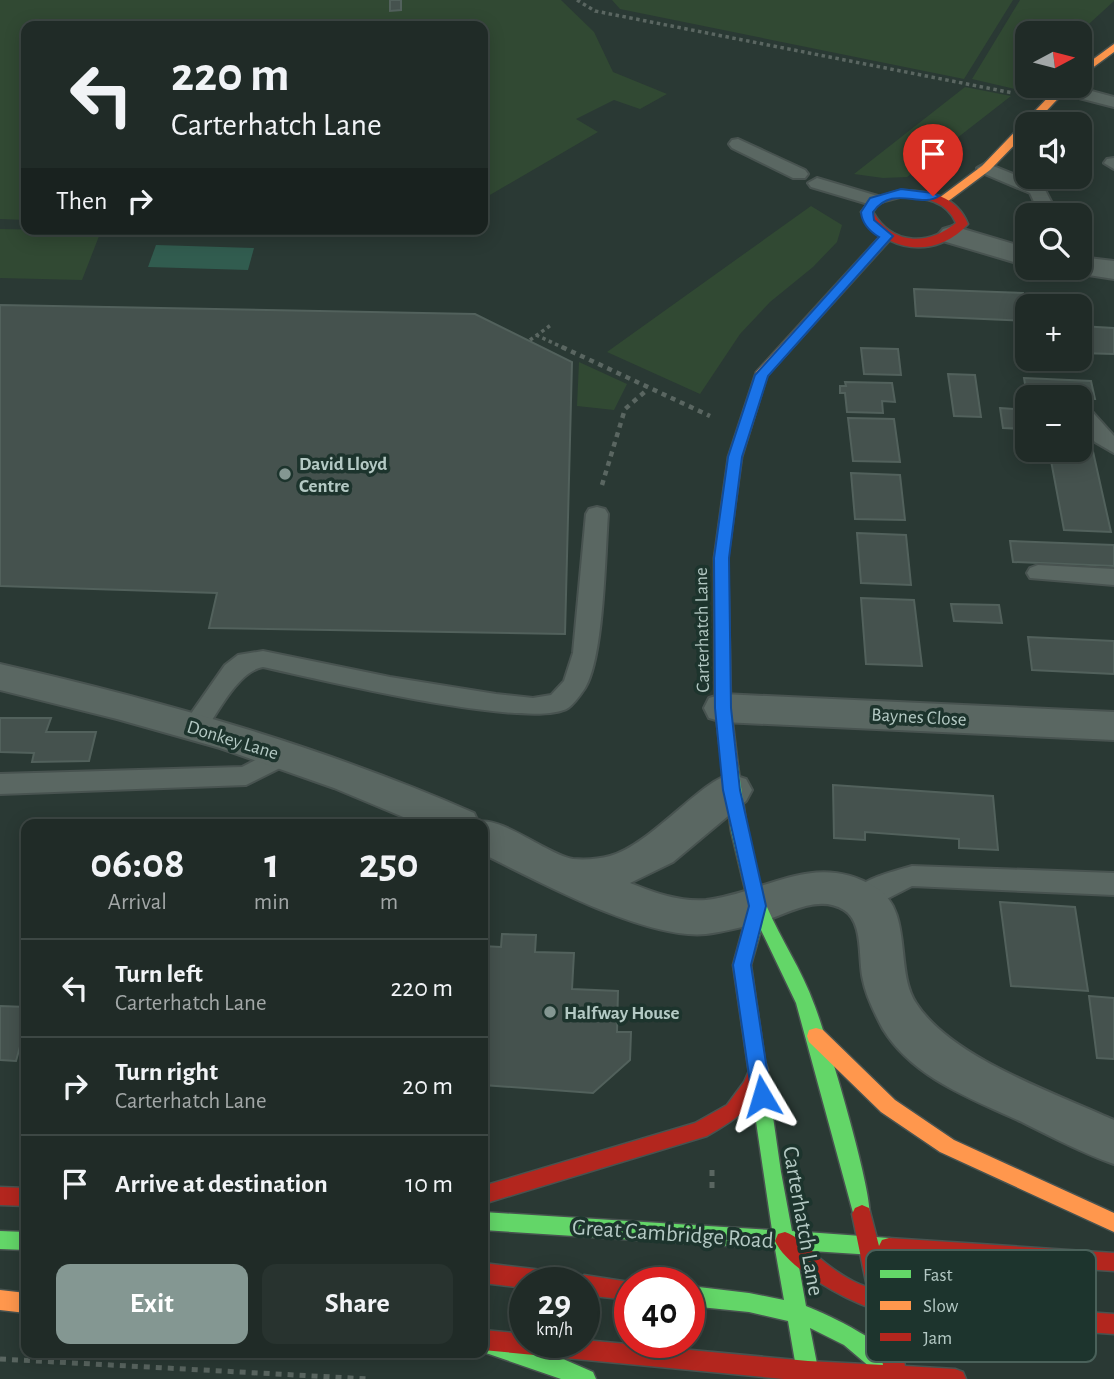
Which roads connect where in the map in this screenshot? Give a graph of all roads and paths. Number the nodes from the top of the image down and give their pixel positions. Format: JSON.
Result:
{"nodes":[{"id":1,"x":577,"y":0,"type":"edge"},
{"id":2,"x":1114,"y":47,"type":"edge"},
{"id":3,"x":1092,"y":64,"type":"edge"},
{"id":4,"x":1015,"y":83,"type":"edge"},
{"id":5,"x":1052,"y":98,"type":"edge"},
{"id":6,"x":1092,"y":98,"type":"edge"},
{"id":7,"x":1114,"y":102,"type":"edge"},
{"id":8,"x":738,"y":144,"type":"dead end"},
{"id":9,"x":986,"y":168,"type":"junction"},
{"id":10,"x":799,"y":174,"type":"dead end"},
{"id":11,"x":817,"y":183,"type":"dead end"},
{"id":12,"x":943,"y":200,"type":"junction"},
{"id":13,"x":875,"y":201,"type":"junction"},
{"id":14,"x":1043,"y":203,"type":"edge"},
{"id":15,"x":953,"y":235,"type":"junction"},
{"id":16,"x":887,"y":236,"type":"junction"},
{"id":17,"x":1015,"y":253,"type":"edge"},
{"id":18,"x":1092,"y":267,"type":"edge"},
{"id":19,"x":1114,"y":270,"type":"edge"},
{"id":20,"x":551,"y":325,"type":"dead end"},
{"id":21,"x":536,"y":335,"type":"junction"},
{"id":22,"x":530,"y":340,"type":"dead end"},
{"id":23,"x":649,"y":389,"type":"junction"},
{"id":24,"x":1092,"y":425,"type":"edge"},
{"id":25,"x":743,"y":430,"type":"junction"},
{"id":26,"x":1114,"y":446,"type":"edge"},
{"id":27,"x":597,"y":514,"type":"joint"},
{"id":28,"x":1038,"y":573,"type":"dead end"},
{"id":29,"x":1114,"y":577,"type":"edge"},
{"id":30,"x":0,"y":677,"type":"edge"},
{"id":31,"x":723,"y":708,"type":"junction"},
{"id":32,"x":1114,"y":726,"type":"edge"},
{"id":33,"x":194,"y":727,"type":"junction"},
{"id":34,"x":285,"y":754,"type":"junction"},
{"id":35,"x":0,"y":784,"type":"edge"},
{"id":36,"x":732,"y":790,"type":"junction"},
{"id":37,"x":448,"y":819,"type":"edge"},
{"id":38,"x":488,"y":838,"type":"edge"},
{"id":39,"x":564,"y":874,"type":"junction"},
{"id":40,"x":1114,"y":884,"type":"edge"},
{"id":41,"x":861,"y":899,"type":"junction"},
{"id":42,"x":758,"y":906,"type":"junction"},
{"id":43,"x":815,"y":1035,"type":"junction"},
{"id":44,"x":759,"y":1070,"type":"junction"},
{"id":45,"x":1114,"y":1143,"type":"edge"},
{"id":46,"x":488,"y":1194,"type":"edge"},
{"id":47,"x":0,"y":1196,"type":"edge"},
{"id":48,"x":21,"y":1197,"type":"edge"},
{"id":49,"x":488,"y":1221,"type":"edge"},
{"id":50,"x":1114,"y":1223,"type":"edge"},
{"id":51,"x":0,"y":1240,"type":"edge"},
{"id":52,"x":21,"y":1241,"type":"edge"},
{"id":53,"x":785,"y":1241,"type":"junction"},
{"id":54,"x":869,"y":1247,"type":"junction"},
{"id":55,"x":870,"y":1250,"type":"edge"},
{"id":56,"x":918,"y":1250,"type":"edge"},
{"id":57,"x":1096,"y":1261,"type":"edge"},
{"id":58,"x":1114,"y":1262,"type":"edge"},
{"id":59,"x":488,"y":1274,"type":"edge"},
{"id":60,"x":509,"y":1276,"type":"edge"},
{"id":61,"x":866,"y":1296,"type":"edge"},
{"id":62,"x":705,"y":1297,"type":"edge"},
{"id":63,"x":0,"y":1300,"type":"edge"},
{"id":64,"x":21,"y":1302,"type":"edge"},
{"id":65,"x":797,"y":1312,"type":"junction"},
{"id":66,"x":1096,"y":1323,"type":"edge"},
{"id":67,"x":1114,"y":1324,"type":"edge"},
{"id":68,"x":488,"y":1342,"type":"edge"},
{"id":69,"x":488,"y":1343,"type":"edge"},
{"id":70,"x":866,"y":1346,"type":"edge"},
{"id":71,"x":0,"y":1359,"type":"edge"},
{"id":72,"x":882,"y":1362,"type":"edge"},
{"id":73,"x":808,"y":1375,"type":"edge"},
{"id":74,"x":897,"y":1378,"type":"edge"},
{"id":75,"x":369,"y":1379,"type":"edge"},
{"id":76,"x":585,"y":1379,"type":"edge"},
{"id":77,"x":955,"y":1379,"type":"edge"}],
"edges":[{"from":1,"to":4,"type":"path"},
{"from":2,"to":3,"type":"main road"},
{"from":5,"to":9,"type":"main road"},
{"from":6,"to":7,"type":"lane"},
{"from":8,"to":10,"type":"lane"},
{"from":9,"to":12,"type":"main road"},
{"from":9,"to":14,"type":"lane"},
{"from":11,"to":13,"type":"lane"},
{"from":12,"to":13,"type":"main road"},
{"from":12,"to":15,"type":"main road"},
{"from":13,"to":16,"type":"main road"},
{"from":15,"to":16,"type":"main road"},
{"from":15,"to":17,"type":"street"},
{"from":16,"to":25,"type":"main road","name":"Carterhatch Lane"},
{"from":18,"to":19,"type":"street"},
{"from":20,"to":21,"type":"path"},
{"from":21,"to":22,"type":"path"},
{"from":21,"to":23,"type":"path"},
{"from":23,"to":25,"type":"path"},
{"from":23,"to":27,"type":"path"},
{"from":24,"to":26,"type":"lane"},
{"from":25,"to":31,"type":"main road","name":"Carterhatch Lane"},
{"from":27,"to":33,"type":"lane"},
{"from":28,"to":29,"type":"lane"},
{"from":30,"to":33,"type":"street","name":"Donkey Lane"},
{"from":31,"to":32,"type":"street","name":"Baynes Close"},
{"from":31,"to":36,"type":"main road","name":"Carterhatch Lane"},
{"from":33,"to":34,"type":"street","name":"Donkey Lane"},
{"from":34,"to":35,"type":"lane"},
{"from":34,"to":37,"type":"street","name":"Donkey Lane"},
{"from":36,"to":39,"type":"street"},
{"from":36,"to":42,"type":"main road","name":"Carterhatch Lane"},
{"from":38,"to":39,"type":"street"},
{"from":39,"to":42,"type":"street"},
{"from":40,"to":41,"type":"lane"},
{"from":41,"to":42,"type":"street"},
{"from":41,"to":45,"type":"street"},
{"from":42,"to":43,"type":"main road","name":"Carterhatch Lane"},
{"from":42,"to":44,"type":"main road","name":"Carterhatch Lane"},
{"from":43,"to":50,"type":"main road"},
{"from":43,"to":54,"type":"main road","name":"Carterhatch Lane"},
{"from":44,"to":46,"type":"main road"},
{"from":44,"to":53,"type":"main road","name":"Carterhatch Lane"},
{"from":47,"to":48,"type":"main road"},
{"from":49,"to":53,"type":"main road","name":"Great Cambridge Road"},
{"from":51,"to":52,"type":"main road"},
{"from":53,"to":54,"type":"main road","name":"Great Cambridge Road"},
{"from":53,"to":61,"type":"main road"},
{"from":53,"to":65,"type":"main road","name":"Carterhatch Lane"},
{"from":54,"to":55,"type":"main road","name":"Carterhatch Lane"},
{"from":54,"to":56,"type":"main road","name":"Great Cambridge Road"},
{"from":57,"to":58,"type":"main road","name":"Great Cambridge Road"},
{"from":59,"to":60,"type":"main road"},
{"from":62,"to":65,"type":"main road"},
{"from":63,"to":64,"type":"main road"},
{"from":65,"to":70,"type":"main road"},
{"from":65,"to":73,"type":"main road","name":"Carterhatch Lane"},
{"from":66,"to":67,"type":"main road"},
{"from":68,"to":73,"type":"main road"},
{"from":69,"to":76,"type":"main road"},
{"from":71,"to":75,"type":"path"},
{"from":72,"to":74,"type":"main road"},
{"from":73,"to":74,"type":"main road"},
{"from":74,"to":77,"type":"main road"}]}
